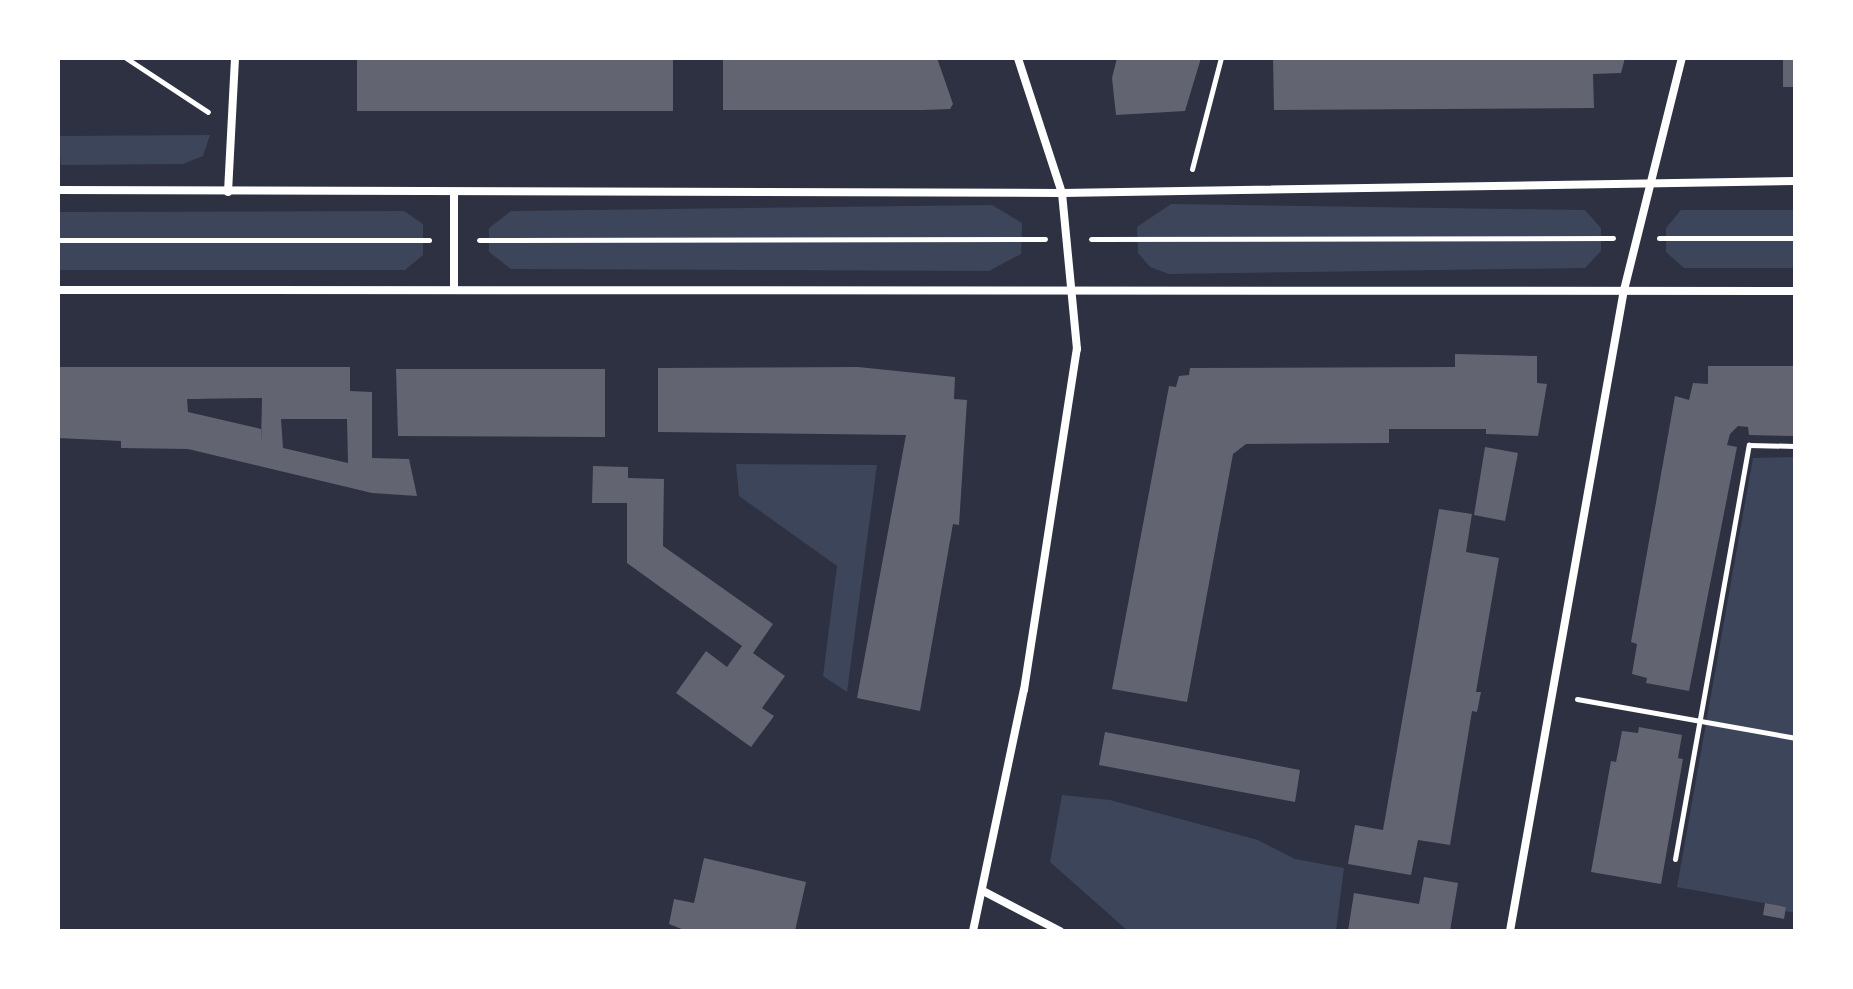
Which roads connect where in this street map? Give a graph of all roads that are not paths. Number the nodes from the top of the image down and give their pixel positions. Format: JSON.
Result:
{"nodes":[{"id":1,"x":235,"y":58,"type":"edge"},
{"id":2,"x":1018,"y":58,"type":"edge"},
{"id":3,"x":1682,"y":58,"type":"edge"},
{"id":4,"x":1795,"y":181,"type":"edge"},
{"id":5,"x":1653,"y":183,"type":"junction"},
{"id":6,"x":58,"y":190,"type":"edge"},
{"id":7,"x":228,"y":192,"type":"junction"},
{"id":8,"x":454,"y":192,"type":"junction"},
{"id":9,"x":1062,"y":193,"type":"junction"},
{"id":10,"x":1074,"y":289,"type":"junction"},
{"id":11,"x":58,"y":290,"type":"edge"},
{"id":12,"x":454,"y":290,"type":"junction"},
{"id":13,"x":1624,"y":290,"type":"junction"},
{"id":14,"x":1795,"y":291,"type":"edge"},
{"id":15,"x":985,"y":892,"type":"junction"},
{"id":16,"x":973,"y":931,"type":"edge"},
{"id":17,"x":1060,"y":931,"type":"edge"},
{"id":18,"x":1510,"y":931,"type":"edge"}],
"edges":[{"from":1,"to":7,"type":"street"},
{"from":2,"to":9,"type":"street"},
{"from":3,"to":5,"type":"street"},
{"from":4,"to":5,"type":"street"},
{"from":5,"to":9,"type":"street"},
{"from":5,"to":13,"type":"street"},
{"from":6,"to":7,"type":"street"},
{"from":7,"to":8,"type":"street"},
{"from":8,"to":9,"type":"street"},
{"from":8,"to":12,"type":"street"},
{"from":9,"to":10,"type":"street"},
{"from":10,"to":12,"type":"street"},
{"from":10,"to":13,"type":"street"},
{"from":10,"to":15,"type":"street"},
{"from":11,"to":12,"type":"street"},
{"from":13,"to":14,"type":"street"},
{"from":13,"to":18,"type":"street"},
{"from":15,"to":16,"type":"street"},
{"from":15,"to":17,"type":"street"}]}
